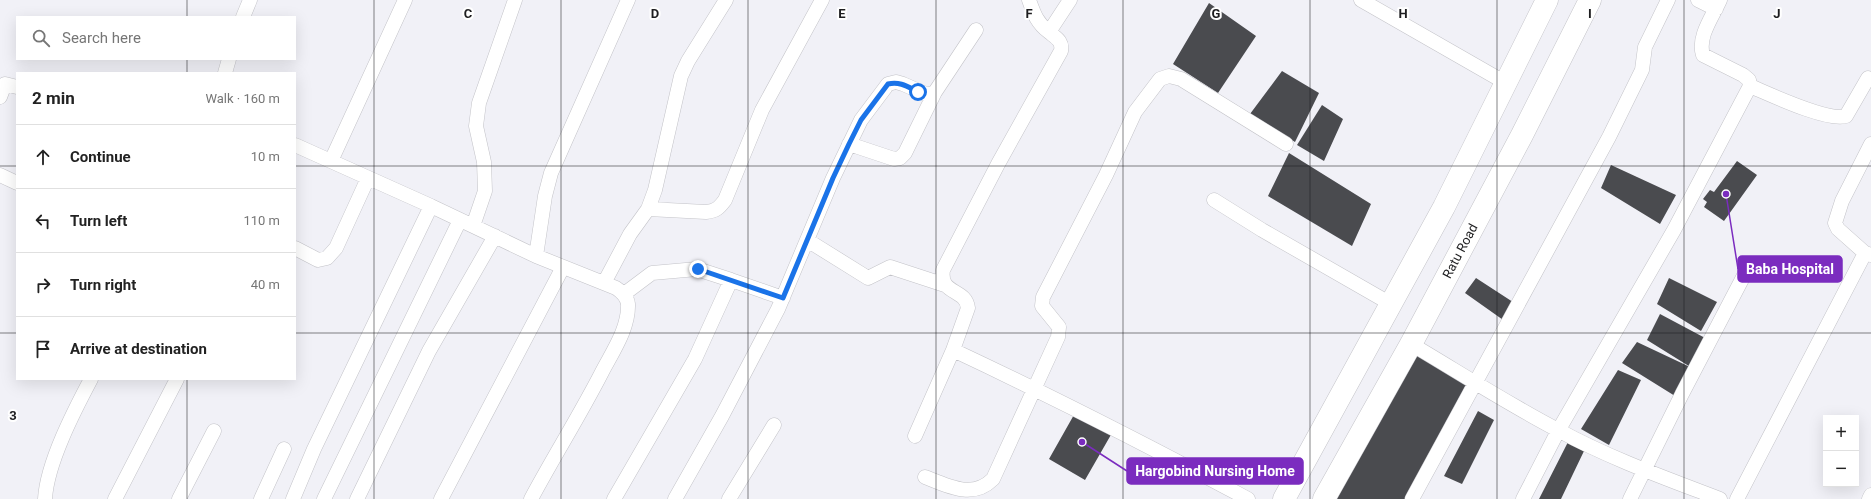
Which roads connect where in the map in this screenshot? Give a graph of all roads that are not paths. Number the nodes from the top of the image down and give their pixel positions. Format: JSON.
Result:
{"nodes":[{"id":1,"x":250,"y":0,"type":"edge"},
{"id":2,"x":405,"y":0,"type":"edge"},
{"id":3,"x":515,"y":0,"type":"edge"},
{"id":4,"x":628,"y":0,"type":"edge"},
{"id":5,"x":726,"y":0,"type":"edge"},
{"id":6,"x":822,"y":0,"type":"edge"},
{"id":7,"x":1029,"y":0,"type":"edge"},
{"id":8,"x":1070,"y":0,"type":"edge"},
{"id":9,"x":1361,"y":0,"type":"edge"},
{"id":10,"x":1547,"y":0,"type":"edge"},
{"id":11,"x":1560,"y":0,"type":"edge"},
{"id":12,"x":1576,"y":0,"type":"edge"},
{"id":13,"x":1590,"y":0,"type":"edge"},
{"id":14,"x":1668,"y":0,"type":"edge"},
{"id":15,"x":1698,"y":0,"type":"edge"},
{"id":16,"x":1718,"y":5,"type":"edge"},
{"id":17,"x":243,"y":16,"type":"edge"},
{"id":18,"x":976,"y":30,"type":"dead end"},
{"id":19,"x":1049,"y":32,"type":"junction"},
{"id":20,"x":229,"y":60,"type":"edge"},
{"id":21,"x":225,"y":72,"type":"edge"},
{"id":22,"x":1868,"y":78,"type":"dead end"},
{"id":23,"x":1506,"y":83,"type":"junction"},
{"id":24,"x":1750,"y":86,"type":"junction"},
{"id":25,"x":16,"y":87,"type":"edge"},
{"id":26,"x":935,"y":92,"type":"junction"},
{"id":27,"x":0,"y":97,"type":"edge"},
{"id":28,"x":849,"y":144,"type":"junction"},
{"id":29,"x":1286,"y":144,"type":"dead end"},
{"id":30,"x":1871,"y":144,"type":"edge"},
{"id":31,"x":296,"y":145,"type":"edge"},
{"id":32,"x":331,"y":161,"type":"junction"},
{"id":33,"x":0,"y":175,"type":"edge"},
{"id":34,"x":368,"y":178,"type":"junction"},
{"id":35,"x":16,"y":182,"type":"edge"},
{"id":36,"x":1214,"y":200,"type":"dead end"},
{"id":37,"x":431,"y":206,"type":"junction"},
{"id":38,"x":648,"y":209,"type":"junction"},
{"id":39,"x":466,"y":223,"type":"junction"},
{"id":40,"x":495,"y":236,"type":"junction"},
{"id":41,"x":807,"y":240,"type":"junction"},
{"id":42,"x":296,"y":249,"type":"edge"},
{"id":43,"x":1868,"y":254,"type":"edge"},
{"id":44,"x":536,"y":256,"type":"junction"},
{"id":45,"x":1750,"y":264,"type":"dead end"},
{"id":46,"x":563,"y":267,"type":"junction"},
{"id":47,"x":731,"y":280,"type":"junction"},
{"id":48,"x":604,"y":283,"type":"junction"},
{"id":49,"x":944,"y":284,"type":"junction"},
{"id":50,"x":624,"y":294,"type":"junction"},
{"id":51,"x":783,"y":298,"type":"junction"},
{"id":52,"x":1391,"y":304,"type":"junction"},
{"id":53,"x":1411,"y":344,"type":"junction"},
{"id":54,"x":953,"y":350,"type":"junction"},
{"id":55,"x":90,"y":380,"type":"edge"},
{"id":56,"x":176,"y":380,"type":"edge"},
{"id":57,"x":1474,"y":382,"type":"junction"},
{"id":58,"x":1034,"y":388,"type":"junction"},
{"id":59,"x":774,"y":425,"type":"dead end"},
{"id":60,"x":214,"y":431,"type":"dead end"},
{"id":61,"x":1558,"y":431,"type":"junction"},
{"id":62,"x":916,"y":436,"type":"dead end"},
{"id":63,"x":284,"y":449,"type":"dead end"},
{"id":64,"x":1645,"y":471,"type":"junction"},
{"id":65,"x":925,"y":477,"type":"dead end"},
{"id":66,"x":1871,"y":495,"type":"edge"},
{"id":67,"x":45,"y":499,"type":"edge"},
{"id":68,"x":115,"y":499,"type":"edge"},
{"id":69,"x":179,"y":499,"type":"edge"},
{"id":70,"x":261,"y":499,"type":"edge"},
{"id":71,"x":293,"y":499,"type":"edge"},
{"id":72,"x":324,"y":499,"type":"edge"},
{"id":73,"x":357,"y":499,"type":"edge"},
{"id":74,"x":441,"y":499,"type":"edge"},
{"id":75,"x":531,"y":499,"type":"edge"},
{"id":76,"x":614,"y":499,"type":"edge"},
{"id":77,"x":675,"y":499,"type":"edge"},
{"id":78,"x":729,"y":499,"type":"edge"},
{"id":79,"x":1248,"y":499,"type":"edge"},
{"id":80,"x":1284,"y":499,"type":"edge"},
{"id":81,"x":1298,"y":499,"type":"edge"},
{"id":82,"x":1315,"y":499,"type":"edge"},
{"id":83,"x":1324,"y":499,"type":"edge"},
{"id":84,"x":1412,"y":499,"type":"edge"},
{"id":85,"x":1523,"y":499,"type":"edge"},
{"id":86,"x":1630,"y":499,"type":"edge"},
{"id":87,"x":1720,"y":499,"type":"edge"},
{"id":88,"x":1737,"y":499,"type":"edge"},
{"id":89,"x":1869,"y":499,"type":"edge"}],
"edges":[{"from":1,"to":17,"type":"street"},
{"from":2,"to":32,"type":"street"},
{"from":3,"to":39,"type":"street"},
{"from":4,"to":44,"type":"street"},
{"from":5,"to":38,"type":"street"},
{"from":6,"to":38,"type":"street"},
{"from":7,"to":19,"type":"street"},
{"from":8,"to":19,"type":"street"},
{"from":9,"to":23,"type":"street"},
{"from":10,"to":23,"type":"main road"},
{"from":11,"to":81,"type":"main road"},
{"from":12,"to":82,"type":"main road"},
{"from":13,"to":53,"type":"main road","name":"Ratu Road"},
{"from":14,"to":57,"type":"street"},
{"from":15,"to":16,"type":"street"},
{"from":16,"to":24,"type":"street"},
{"from":18,"to":26,"type":"street"},
{"from":19,"to":49,"type":"street"},
{"from":20,"to":21,"type":"street"},
{"from":22,"to":24,"type":"street"},
{"from":23,"to":52,"type":"main road"},
{"from":24,"to":61,"type":"street"},
{"from":25,"to":27,"type":"street"},
{"from":26,"to":28,"type":"street"},
{"from":26,"to":28,"type":"street"},
{"from":28,"to":41,"type":"street"},
{"from":29,"to":58,"type":"street"},
{"from":30,"to":43,"type":"street"},
{"from":31,"to":32,"type":"street"},
{"from":32,"to":34,"type":"street"},
{"from":33,"to":35,"type":"street"},
{"from":34,"to":37,"type":"street"},
{"from":34,"to":42,"type":"street"},
{"from":36,"to":52,"type":"street"},
{"from":37,"to":39,"type":"street"},
{"from":37,"to":71,"type":"street"},
{"from":38,"to":48,"type":"street"},
{"from":39,"to":40,"type":"street"},
{"from":39,"to":72,"type":"street"},
{"from":40,"to":44,"type":"street"},
{"from":40,"to":73,"type":"street"},
{"from":41,"to":49,"type":"street"},
{"from":41,"to":51,"type":"street"},
{"from":43,"to":88,"type":"street"},
{"from":44,"to":46,"type":"street"},
{"from":45,"to":64,"type":"street"},
{"from":46,"to":48,"type":"street"},
{"from":46,"to":74,"type":"street"},
{"from":47,"to":50,"type":"street"},
{"from":47,"to":51,"type":"street"},
{"from":47,"to":76,"type":"street"},
{"from":48,"to":50,"type":"street"},
{"from":49,"to":54,"type":"street"},
{"from":50,"to":75,"type":"street"},
{"from":51,"to":77,"type":"street"},
{"from":52,"to":80,"type":"main road"},
{"from":53,"to":57,"type":"street"},
{"from":53,"to":83,"type":"main road","name":"Ratu Road"},
{"from":54,"to":58,"type":"street"},
{"from":54,"to":62,"type":"street"},
{"from":55,"to":67,"type":"street"},
{"from":56,"to":68,"type":"street"},
{"from":57,"to":61,"type":"street"},
{"from":57,"to":84,"type":"street"},
{"from":58,"to":65,"type":"street"},
{"from":58,"to":79,"type":"street"},
{"from":59,"to":78,"type":"street"},
{"from":60,"to":69,"type":"street"},
{"from":61,"to":64,"type":"street"},
{"from":61,"to":85,"type":"street"},
{"from":63,"to":70,"type":"street"},
{"from":64,"to":86,"type":"street"},
{"from":64,"to":87,"type":"street"},
{"from":66,"to":89,"type":"street"}]}
